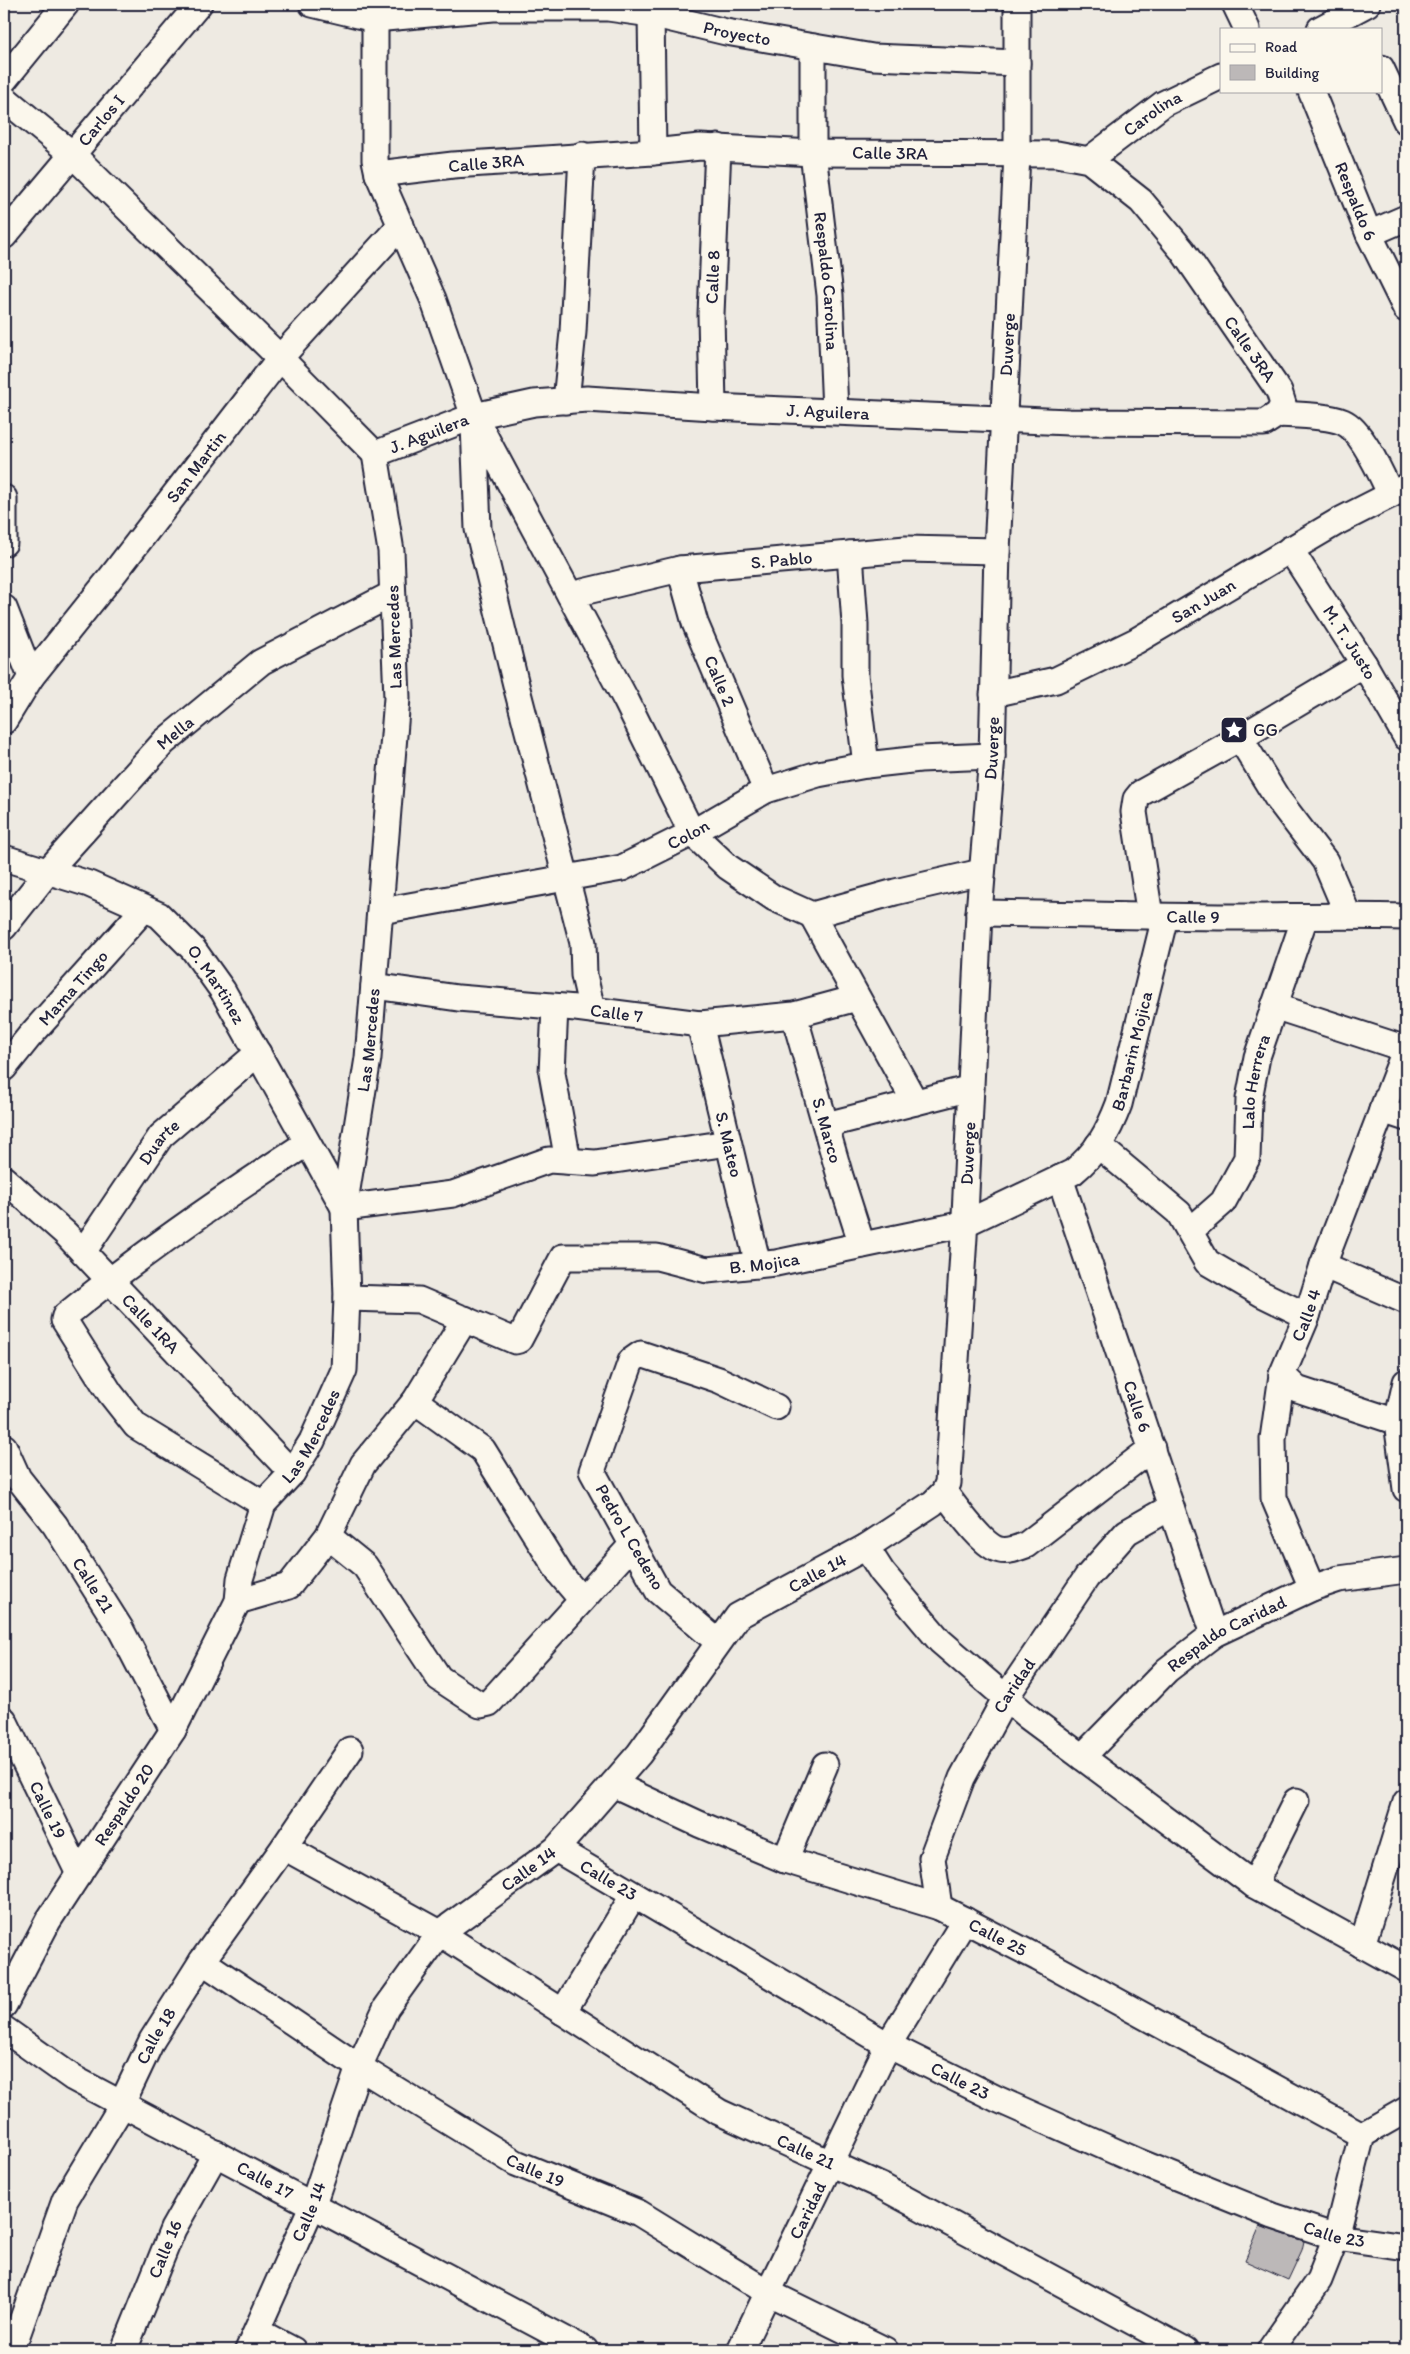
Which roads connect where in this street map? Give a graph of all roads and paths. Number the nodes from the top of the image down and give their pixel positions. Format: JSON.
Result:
{"nodes":[{"id":1,"x":66,"y":4,"type":"edge"},
{"id":2,"x":199,"y":4,"type":"edge"},
{"id":3,"x":312,"y":4,"type":"edge"},
{"id":4,"x":1017,"y":4,"type":"edge"},
{"id":5,"x":1235,"y":4,"type":"edge"},
{"id":6,"x":1359,"y":12,"type":"edge"},
{"id":7,"x":651,"y":14,"type":"junction"},
{"id":8,"x":375,"y":19,"type":"junction"},
{"id":9,"x":1247,"y":28,"type":"edge"},
{"id":10,"x":1322,"y":28,"type":"edge"},
{"id":11,"x":813,"y":47,"type":"junction"},
{"id":12,"x":1017,"y":63,"type":"junction"},
{"id":13,"x":1382,"y":70,"type":"edge"},
{"id":14,"x":1220,"y":76,"type":"edge"},
{"id":15,"x":4,"y":80,"type":"edge"},
{"id":16,"x":1311,"y":92,"type":"edge"},
{"id":17,"x":4,"y":98,"type":"edge"},
{"id":18,"x":1406,"y":121,"type":"edge"},
{"id":19,"x":718,"y":147,"type":"junction"},
{"id":20,"x":653,"y":152,"type":"junction"},
{"id":21,"x":813,"y":152,"type":"junction"},
{"id":22,"x":72,"y":154,"type":"junction"},
{"id":23,"x":582,"y":155,"type":"junction"},
{"id":24,"x":1017,"y":155,"type":"junction"},
{"id":25,"x":1089,"y":160,"type":"junction"},
{"id":26,"x":378,"y":174,"type":"junction"},
{"id":27,"x":1406,"y":218,"type":"edge"},
{"id":28,"x":401,"y":225,"type":"junction"},
{"id":29,"x":1370,"y":234,"type":"junction"},
{"id":30,"x":4,"y":236,"type":"edge"},
{"id":31,"x":1406,"y":309,"type":"edge"},
{"id":32,"x":280,"y":358,"type":"junction"},
{"id":33,"x":566,"y":401,"type":"junction"},
{"id":34,"x":713,"y":407,"type":"junction"},
{"id":35,"x":1280,"y":409,"type":"junction"},
{"id":36,"x":835,"y":411,"type":"junction"},
{"id":37,"x":474,"y":416,"type":"junction"},
{"id":38,"x":1002,"y":419,"type":"junction"},
{"id":39,"x":375,"y":454,"type":"junction"},
{"id":40,"x":1399,"y":491,"type":"edge"},
{"id":41,"x":4,"y":498,"type":"edge"},
{"id":42,"x":4,"y":543,"type":"edge"},
{"id":43,"x":1290,"y":549,"type":"junction"},
{"id":44,"x":997,"y":551,"type":"junction"},
{"id":45,"x":850,"y":554,"type":"junction"},
{"id":46,"x":680,"y":569,"type":"junction"},
{"id":47,"x":392,"y":594,"type":"junction"},
{"id":48,"x":570,"y":595,"type":"junction"},
{"id":49,"x":4,"y":608,"type":"edge"},
{"id":50,"x":1364,"y":664,"type":"junction"},
{"id":51,"x":31,"y":677,"type":"junction"},
{"id":52,"x":993,"y":694,"type":"junction"},
{"id":53,"x":4,"y":721,"type":"edge"},
{"id":54,"x":1406,"y":737,"type":"edge"},
{"id":55,"x":1240,"y":738,"type":"junction"},
{"id":56,"x":992,"y":756,"type":"junction"},
{"id":57,"x":866,"y":765,"type":"junction"},
{"id":58,"x":766,"y":790,"type":"junction"},
{"id":59,"x":692,"y":833,"type":"junction"},
{"id":60,"x":4,"y":858,"type":"edge"},
{"id":61,"x":47,"y":872,"type":"junction"},
{"id":62,"x":981,"y":872,"type":"junction"},
{"id":63,"x":565,"y":876,"type":"junction"},
{"id":64,"x":144,"y":909,"type":"junction"},
{"id":65,"x":381,"y":911,"type":"junction"},
{"id":66,"x":978,"y":912,"type":"junction"},
{"id":67,"x":1348,"y":914,"type":"junction"},
{"id":68,"x":812,"y":915,"type":"junction"},
{"id":69,"x":1158,"y":916,"type":"junction"},
{"id":70,"x":1305,"y":917,"type":"junction"},
{"id":71,"x":1406,"y":917,"type":"edge"},
{"id":72,"x":4,"y":927,"type":"edge"},
{"id":73,"x":374,"y":986,"type":"junction"},
{"id":74,"x":857,"y":998,"type":"junction"},
{"id":75,"x":555,"y":1006,"type":"junction"},
{"id":76,"x":1274,"y":1006,"type":"junction"},
{"id":77,"x":592,"y":1010,"type":"junction"},
{"id":78,"x":794,"y":1015,"type":"junction"},
{"id":79,"x":700,"y":1024,"type":"junction"},
{"id":80,"x":1406,"y":1048,"type":"edge"},
{"id":81,"x":258,"y":1053,"type":"junction"},
{"id":82,"x":4,"y":1068,"type":"edge"},
{"id":83,"x":970,"y":1088,"type":"junction"},
{"id":84,"x":915,"y":1102,"type":"junction"},
{"id":85,"x":1382,"y":1110,"type":"junction"},
{"id":86,"x":1406,"y":1118,"type":"edge"},
{"id":87,"x":826,"y":1125,"type":"junction"},
{"id":88,"x":307,"y":1142,"type":"junction"},
{"id":89,"x":728,"y":1143,"type":"junction"},
{"id":90,"x":1098,"y":1145,"type":"junction"},
{"id":91,"x":568,"y":1161,"type":"junction"},
{"id":92,"x":1067,"y":1175,"type":"junction"},
{"id":93,"x":4,"y":1179,"type":"edge"},
{"id":94,"x":344,"y":1208,"type":"junction"},
{"id":95,"x":964,"y":1224,"type":"junction"},
{"id":96,"x":1190,"y":1231,"type":"junction"},
{"id":97,"x":862,"y":1245,"type":"junction"},
{"id":98,"x":83,"y":1252,"type":"junction"},
{"id":99,"x":758,"y":1265,"type":"junction"},
{"id":100,"x":1323,"y":1265,"type":"junction"},
{"id":101,"x":110,"y":1280,"type":"junction"},
{"id":102,"x":347,"y":1298,"type":"junction"},
{"id":103,"x":1406,"y":1301,"type":"edge"},
{"id":104,"x":1306,"y":1316,"type":"junction"},
{"id":105,"x":465,"y":1319,"type":"junction"},
{"id":106,"x":1282,"y":1375,"type":"junction"},
{"id":107,"x":1406,"y":1382,"type":"edge"},
{"id":108,"x":415,"y":1401,"type":"junction"},
{"id":109,"x":776,"y":1407,"type":"dead end"},
{"id":110,"x":1397,"y":1422,"type":"junction"},
{"id":111,"x":4,"y":1446,"type":"edge"},
{"id":112,"x":1152,"y":1448,"type":"junction"},
{"id":113,"x":292,"y":1473,"type":"junction"},
{"id":114,"x":1406,"y":1489,"type":"edge"},
{"id":115,"x":944,"y":1492,"type":"junction"},
{"id":116,"x":263,"y":1504,"type":"junction"},
{"id":117,"x":1171,"y":1507,"type":"junction"},
{"id":118,"x":328,"y":1536,"type":"junction"},
{"id":119,"x":632,"y":1544,"type":"junction"},
{"id":120,"x":866,"y":1547,"type":"junction"},
{"id":121,"x":1406,"y":1570,"type":"edge"},
{"id":122,"x":1312,"y":1588,"type":"junction"},
{"id":123,"x":582,"y":1600,"type":"junction"},
{"id":124,"x":238,"y":1601,"type":"junction"},
{"id":125,"x":1214,"y":1634,"type":"junction"},
{"id":126,"x":718,"y":1642,"type":"junction"},
{"id":127,"x":1006,"y":1697,"type":"junction"},
{"id":128,"x":4,"y":1720,"type":"edge"},
{"id":129,"x":174,"y":1730,"type":"junction"},
{"id":130,"x":350,"y":1750,"type":"dead end"},
{"id":131,"x":1082,"y":1757,"type":"junction"},
{"id":132,"x":825,"y":1765,"type":"dead end"},
{"id":133,"x":613,"y":1784,"type":"junction"},
{"id":134,"x":1296,"y":1801,"type":"dead end"},
{"id":135,"x":1406,"y":1802,"type":"edge"},
{"id":136,"x":284,"y":1847,"type":"junction"},
{"id":137,"x":556,"y":1849,"type":"junction"},
{"id":138,"x":785,"y":1860,"type":"junction"},
{"id":139,"x":79,"y":1874,"type":"junction"},
{"id":140,"x":1254,"y":1885,"type":"junction"},
{"id":141,"x":633,"y":1896,"type":"junction"},
{"id":142,"x":939,"y":1907,"type":"junction"},
{"id":143,"x":965,"y":1920,"type":"junction"},
{"id":144,"x":440,"y":1933,"type":"junction"},
{"id":145,"x":1362,"y":1945,"type":"junction"},
{"id":146,"x":202,"y":1961,"type":"junction"},
{"id":147,"x":1406,"y":1969,"type":"edge"},
{"id":148,"x":4,"y":2004,"type":"edge"},
{"id":149,"x":563,"y":2012,"type":"junction"},
{"id":150,"x":4,"y":2029,"type":"edge"},
{"id":151,"x":888,"y":2045,"type":"junction"},
{"id":152,"x":359,"y":2067,"type":"junction"},
{"id":153,"x":121,"y":2102,"type":"junction"},
{"id":154,"x":1406,"y":2110,"type":"edge"},
{"id":155,"x":1362,"y":2135,"type":"junction"},
{"id":156,"x":216,"y":2153,"type":"junction"},
{"id":157,"x":831,"y":2163,"type":"junction"},
{"id":158,"x":313,"y":2204,"type":"junction"},
{"id":159,"x":1336,"y":2237,"type":"junction"},
{"id":160,"x":1401,"y":2246,"type":"edge"},
{"id":161,"x":769,"y":2293,"type":"junction"},
{"id":162,"x":253,"y":2340,"type":"edge"},
{"id":163,"x":9,"y":2350,"type":"edge"},
{"id":164,"x":124,"y":2350,"type":"edge"},
{"id":165,"x":294,"y":2350,"type":"edge"},
{"id":166,"x":585,"y":2350,"type":"edge"},
{"id":167,"x":740,"y":2350,"type":"edge"},
{"id":168,"x":885,"y":2350,"type":"edge"},
{"id":169,"x":1185,"y":2350,"type":"edge"},
{"id":170,"x":1270,"y":2350,"type":"edge"}],
"edges":[{"from":1,"to":15,"type":"street"},
{"from":2,"to":22,"type":"street","name":"Carlos I"},
{"from":3,"to":8,"type":"street","name":"Proyecto"},
{"from":4,"to":12,"type":"street","name":"Duverge"},
{"from":5,"to":9,"type":"street"},
{"from":6,"to":10,"type":"street"},
{"from":7,"to":8,"type":"street","name":"Proyecto"},
{"from":7,"to":11,"type":"street","name":"Proyecto"},
{"from":7,"to":20,"type":"street"},
{"from":8,"to":26,"type":"street"},
{"from":11,"to":12,"type":"street","name":"Proyecto"},
{"from":11,"to":21,"type":"street","name":"Respaldo Carolina"},
{"from":12,"to":24,"type":"street","name":"Duverge"},
{"from":13,"to":18,"type":"street"},
{"from":14,"to":25,"type":"street","name":"Carolina"},
{"from":16,"to":29,"type":"street","name":"Respaldo 6"},
{"from":17,"to":22,"type":"street"},
{"from":19,"to":20,"type":"street","name":"Calle 3RA"},
{"from":19,"to":21,"type":"street","name":"Calle 3RA"},
{"from":19,"to":34,"type":"street","name":"Calle 8"},
{"from":20,"to":23,"type":"street","name":"Calle 3RA"},
{"from":21,"to":24,"type":"street","name":"Calle 3RA"},
{"from":21,"to":36,"type":"street","name":"Respaldo Carolina"},
{"from":22,"to":30,"type":"street","name":"Carlos I"},
{"from":22,"to":32,"type":"street"},
{"from":23,"to":26,"type":"street","name":"Calle 3RA"},
{"from":23,"to":33,"type":"street"},
{"from":24,"to":25,"type":"street","name":"Calle 3RA"},
{"from":24,"to":38,"type":"street","name":"Duverge"},
{"from":25,"to":35,"type":"street","name":"Calle 3RA"},
{"from":26,"to":28,"type":"street"},
{"from":27,"to":29,"type":"street"},
{"from":28,"to":32,"type":"street","name":"San Martin"},
{"from":28,"to":37,"type":"street"},
{"from":29,"to":31,"type":"street","name":"Respaldo 6"},
{"from":32,"to":39,"type":"street"},
{"from":32,"to":51,"type":"street","name":"San Martin"},
{"from":33,"to":34,"type":"street","name":"J. Aguilera"},
{"from":33,"to":37,"type":"street","name":"J. Aguilera"},
{"from":34,"to":36,"type":"street","name":"J. Aguilera"},
{"from":35,"to":38,"type":"street","name":"J. Aguilera"},
{"from":35,"to":40,"type":"street"},
{"from":36,"to":38,"type":"street","name":"J. Aguilera"},
{"from":37,"to":39,"type":"street","name":"J. Aguilera"},
{"from":37,"to":48,"type":"street"},
{"from":37,"to":63,"type":"street"},
{"from":38,"to":44,"type":"street","name":"Duverge"},
{"from":39,"to":47,"type":"street","name":"Las Mercedes"},
{"from":40,"to":43,"type":"street","name":"San Juan"},
{"from":41,"to":42,"type":"street"},
{"from":43,"to":50,"type":"street","name":"M. T. Justo"},
{"from":43,"to":52,"type":"street","name":"San Juan"},
{"from":44,"to":45,"type":"street","name":"S. Pablo"},
{"from":44,"to":52,"type":"street","name":"Duverge"},
{"from":45,"to":46,"type":"street","name":"S. Pablo"},
{"from":45,"to":57,"type":"street"},
{"from":46,"to":48,"type":"street","name":"S. Pablo"},
{"from":46,"to":58,"type":"street","name":"Calle 2"},
{"from":47,"to":61,"type":"street","name":"Mella"},
{"from":47,"to":65,"type":"street","name":"Las Mercedes"},
{"from":48,"to":59,"type":"street"},
{"from":49,"to":51,"type":"street"},
{"from":50,"to":54,"type":"street","name":"M. T. Justo"},
{"from":50,"to":55,"type":"street"},
{"from":51,"to":53,"type":"street","name":"San Martin"},
{"from":52,"to":56,"type":"street","name":"Duverge"},
{"from":55,"to":67,"type":"street"},
{"from":55,"to":69,"type":"street"},
{"from":56,"to":57,"type":"street","name":"Colon"},
{"from":56,"to":62,"type":"street","name":"Duverge"},
{"from":57,"to":58,"type":"street","name":"Colon"},
{"from":58,"to":59,"type":"street","name":"Colon"},
{"from":59,"to":63,"type":"street","name":"Colon"},
{"from":59,"to":68,"type":"street"},
{"from":60,"to":61,"type":"street","name":"O. Martinez"},
{"from":61,"to":64,"type":"street","name":"O. Martinez"},
{"from":61,"to":72,"type":"street","name":"Mella"},
{"from":62,"to":66,"type":"street","name":"Duverge"},
{"from":62,"to":68,"type":"street"},
{"from":63,"to":65,"type":"street","name":"Colon"},
{"from":63,"to":77,"type":"street"},
{"from":64,"to":81,"type":"street","name":"O. Martinez"},
{"from":64,"to":82,"type":"street","name":"Mama Tingo"},
{"from":65,"to":73,"type":"street","name":"Las Mercedes"},
{"from":66,"to":69,"type":"street","name":"Calle 9"},
{"from":66,"to":83,"type":"street","name":"Duverge"},
{"from":67,"to":70,"type":"street","name":"Calle 9"},
{"from":67,"to":71,"type":"street","name":"Calle 9"},
{"from":68,"to":74,"type":"street"},
{"from":69,"to":70,"type":"street","name":"Calle 9"},
{"from":69,"to":90,"type":"street","name":"Barbarin Mojica"},
{"from":70,"to":76,"type":"street","name":"Lalo Herrera"},
{"from":73,"to":75,"type":"street","name":"Calle 7"},
{"from":73,"to":94,"type":"street","name":"Las Mercedes"},
{"from":74,"to":78,"type":"street","name":"Calle 7"},
{"from":74,"to":84,"type":"street"},
{"from":75,"to":77,"type":"street","name":"Calle 7"},
{"from":75,"to":91,"type":"street"},
{"from":76,"to":80,"type":"street"},
{"from":76,"to":96,"type":"street","name":"Lalo Herrera"},
{"from":77,"to":79,"type":"street","name":"Calle 7"},
{"from":78,"to":79,"type":"street","name":"Calle 7"},
{"from":78,"to":87,"type":"street","name":"S. Marco"},
{"from":79,"to":89,"type":"street","name":"S. Mateo"},
{"from":80,"to":85,"type":"street","name":"Calle 4"},
{"from":81,"to":88,"type":"street","name":"O. Martinez"},
{"from":81,"to":98,"type":"street","name":"Duarte"},
{"from":83,"to":84,"type":"street"},
{"from":83,"to":95,"type":"street","name":"Duverge"},
{"from":84,"to":87,"type":"street"},
{"from":85,"to":86,"type":"street"},
{"from":85,"to":100,"type":"street","name":"Calle 4"},
{"from":87,"to":97,"type":"street","name":"S. Marco"},
{"from":88,"to":94,"type":"street","name":"O. Martinez"},
{"from":88,"to":101,"type":"street"},
{"from":89,"to":91,"type":"street"},
{"from":89,"to":99,"type":"street","name":"S. Mateo"},
{"from":90,"to":92,"type":"street","name":"Barbarin Mojica"},
{"from":90,"to":96,"type":"street"},
{"from":91,"to":94,"type":"street"},
{"from":92,"to":95,"type":"street","name":"Barbarin Mojica"},
{"from":92,"to":112,"type":"street","name":"Calle 6"},
{"from":93,"to":98,"type":"street","name":"Calle 1RA"},
{"from":94,"to":102,"type":"street","name":"Las Mercedes"},
{"from":95,"to":97,"type":"street","name":"B. Mojica"},
{"from":95,"to":115,"type":"street","name":"Duverge"},
{"from":96,"to":104,"type":"street"},
{"from":97,"to":99,"type":"street","name":"B. Mojica"},
{"from":98,"to":101,"type":"street","name":"Calle 1RA"},
{"from":99,"to":105,"type":"street","name":"B. Mojica"},
{"from":100,"to":103,"type":"street"},
{"from":100,"to":104,"type":"street","name":"Calle 4"},
{"from":101,"to":113,"type":"street","name":"Calle 1RA"},
{"from":101,"to":116,"type":"street"},
{"from":102,"to":105,"type":"street"},
{"from":102,"to":113,"type":"street","name":"Las Mercedes"},
{"from":104,"to":106,"type":"street","name":"Calle 4"},
{"from":105,"to":108,"type":"street"},
{"from":106,"to":110,"type":"street"},
{"from":106,"to":122,"type":"street","name":"Calle 4"},
{"from":107,"to":110,"type":"street"},
{"from":108,"to":118,"type":"street"},
{"from":108,"to":123,"type":"street"},
{"from":109,"to":119,"type":"street","name":"Pedro L Cedeno"},
{"from":110,"to":114,"type":"street"},
{"from":111,"to":129,"type":"street","name":"Calle 21"},
{"from":112,"to":115,"type":"street"},
{"from":112,"to":117,"type":"street","name":"Calle 6"},
{"from":113,"to":116,"type":"street","name":"Las Mercedes"},
{"from":115,"to":120,"type":"street","name":"Calle 14"},
{"from":116,"to":124,"type":"street","name":"Las Mercedes"},
{"from":117,"to":125,"type":"street","name":"Calle 6"},
{"from":117,"to":127,"type":"street","name":"Caridad"},
{"from":118,"to":123,"type":"street"},
{"from":118,"to":124,"type":"street"},
{"from":119,"to":123,"type":"street"},
{"from":119,"to":126,"type":"street","name":"Pedro L Cedeno"},
{"from":120,"to":126,"type":"street","name":"Calle 14"},
{"from":120,"to":127,"type":"street"},
{"from":121,"to":122,"type":"street","name":"Respaldo Caridad"},
{"from":122,"to":125,"type":"street","name":"Respaldo Caridad"},
{"from":124,"to":129,"type":"street","name":"Respaldo 20"},
{"from":125,"to":131,"type":"street","name":"Respaldo Caridad"},
{"from":126,"to":133,"type":"street","name":"Calle 14"},
{"from":127,"to":131,"type":"street"},
{"from":127,"to":142,"type":"street","name":"Caridad"},
{"from":128,"to":139,"type":"street","name":"Calle 19"},
{"from":129,"to":139,"type":"street","name":"Respaldo 20"},
{"from":130,"to":136,"type":"street","name":"Calle 18"},
{"from":131,"to":140,"type":"street"},
{"from":132,"to":138,"type":"street"},
{"from":133,"to":137,"type":"street","name":"Calle 14"},
{"from":133,"to":138,"type":"street","name":"Calle 25"},
{"from":134,"to":140,"type":"street"},
{"from":135,"to":145,"type":"street"},
{"from":136,"to":144,"type":"street","name":"Calle 21"},
{"from":136,"to":146,"type":"street","name":"Calle 18"},
{"from":137,"to":141,"type":"street","name":"Calle 23"},
{"from":137,"to":144,"type":"street","name":"Calle 14"},
{"from":138,"to":142,"type":"street","name":"Calle 25"},
{"from":139,"to":148,"type":"street","name":"Respaldo 20"},
{"from":140,"to":145,"type":"street"},
{"from":141,"to":149,"type":"street"},
{"from":141,"to":151,"type":"street","name":"Calle 23"},
{"from":142,"to":143,"type":"street","name":"Calle 25"},
{"from":143,"to":151,"type":"street","name":"Caridad"},
{"from":143,"to":155,"type":"street","name":"Calle 25"},
{"from":144,"to":149,"type":"street","name":"Calle 21"},
{"from":144,"to":152,"type":"street","name":"Calle 14"},
{"from":145,"to":147,"type":"street"},
{"from":146,"to":152,"type":"street","name":"Calle 19"},
{"from":146,"to":153,"type":"street","name":"Calle 18"},
{"from":149,"to":157,"type":"street","name":"Calle 21"},
{"from":150,"to":153,"type":"street","name":"Calle 17"},
{"from":151,"to":157,"type":"street","name":"Caridad"},
{"from":151,"to":159,"type":"street","name":"Calle 23"},
{"from":152,"to":158,"type":"street","name":"Calle 14"},
{"from":152,"to":161,"type":"street","name":"Calle 19"},
{"from":153,"to":156,"type":"street","name":"Calle 17"},
{"from":153,"to":163,"type":"street","name":"Calle 18"},
{"from":154,"to":155,"type":"street"},
{"from":155,"to":159,"type":"street"},
{"from":156,"to":158,"type":"street","name":"Calle 17"},
{"from":156,"to":164,"type":"street","name":"Calle 16"},
{"from":157,"to":161,"type":"street","name":"Caridad"},
{"from":157,"to":169,"type":"street","name":"Calle 21"},
{"from":158,"to":162,"type":"street","name":"Calle 14"},
{"from":158,"to":166,"type":"street","name":"Calle 17"},
{"from":159,"to":160,"type":"street","name":"Calle 23"},
{"from":159,"to":170,"type":"street"},
{"from":161,"to":167,"type":"street","name":"Caridad"},
{"from":161,"to":168,"type":"street","name":"Calle 19"},
{"from":162,"to":165,"type":"street"}]}
